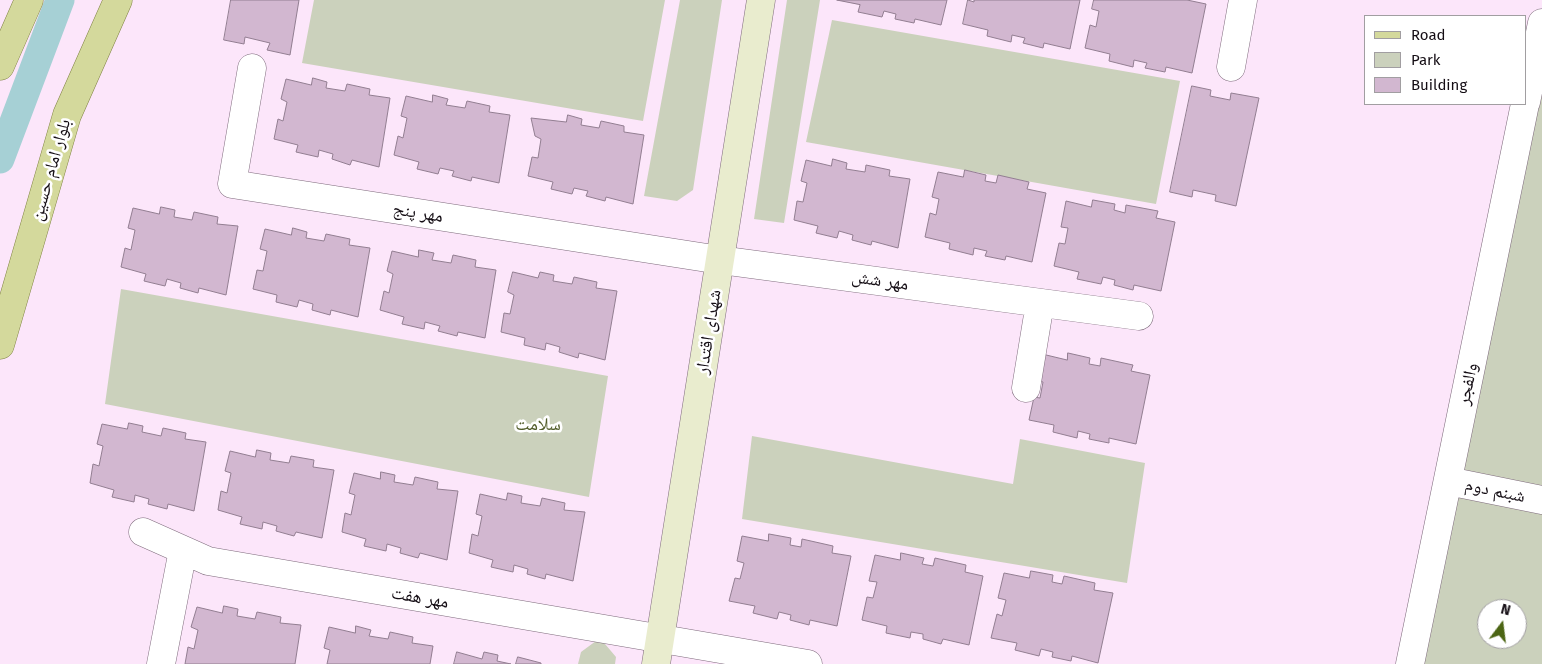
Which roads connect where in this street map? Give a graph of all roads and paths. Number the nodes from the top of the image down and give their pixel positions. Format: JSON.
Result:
{"nodes":[{"id":1,"x":29,"y":0,"type":"edge"},
{"id":2,"x":118,"y":0,"type":"edge"},
{"id":3,"x":762,"y":0,"type":"edge"},
{"id":4,"x":1243,"y":0,"type":"edge"},
{"id":5,"x":1542,"y":23,"type":"edge"},
{"id":6,"x":0,"y":66,"type":"edge"},
{"id":7,"x":1231,"y":67,"type":"dead end"},
{"id":8,"x":252,"y":68,"type":"dead end"},
{"id":9,"x":1527,"y":98,"type":"edge"},
{"id":10,"x":1526,"y":105,"type":"edge"},
{"id":11,"x":720,"y":260,"type":"junction"},
{"id":12,"x":1040,"y":303,"type":"junction"},
{"id":13,"x":1139,"y":316,"type":"dead end"},
{"id":14,"x":0,"y":345,"type":"edge"},
{"id":15,"x":1026,"y":388,"type":"dead end"},
{"id":16,"x":1448,"y":481,"type":"junction"},
{"id":17,"x":1542,"y":500,"type":"edge"},
{"id":18,"x":143,"y":532,"type":"dead end"},
{"id":19,"x":183,"y":550,"type":"junction"},
{"id":20,"x":658,"y":652,"type":"edge"},
{"id":21,"x":161,"y":664,"type":"edge"},
{"id":22,"x":808,"y":664,"type":"edge"},
{"id":23,"x":1410,"y":664,"type":"edge"}],
"edges":[{"from":1,"to":6,"type":"main road"},
{"from":2,"to":14,"type":"main road","name":"بلوار امام حسین"},
{"from":3,"to":11,"type":"street","name":"شهدای اقتدار"},
{"from":4,"to":7,"type":"street"},
{"from":5,"to":9,"type":"street","name":"والفجر"},
{"from":8,"to":11,"type":"street","name":"مهر پنج"},
{"from":10,"to":16,"type":"street","name":"والفجر"},
{"from":11,"to":12,"type":"street","name":"مهر شش"},
{"from":11,"to":20,"type":"street","name":"شهدای اقتدار"},
{"from":12,"to":13,"type":"street","name":"مهر شش"},
{"from":12,"to":15,"type":"street"},
{"from":16,"to":17,"type":"street","name":"شبنم دوم"},
{"from":16,"to":23,"type":"street","name":"والفجر"},
{"from":18,"to":19,"type":"street","name":"مهر هفت"},
{"from":19,"to":20,"type":"street","name":"مهر هفت"},
{"from":19,"to":21,"type":"street"},
{"from":20,"to":22,"type":"street","name":"مهر هفت"}]}
